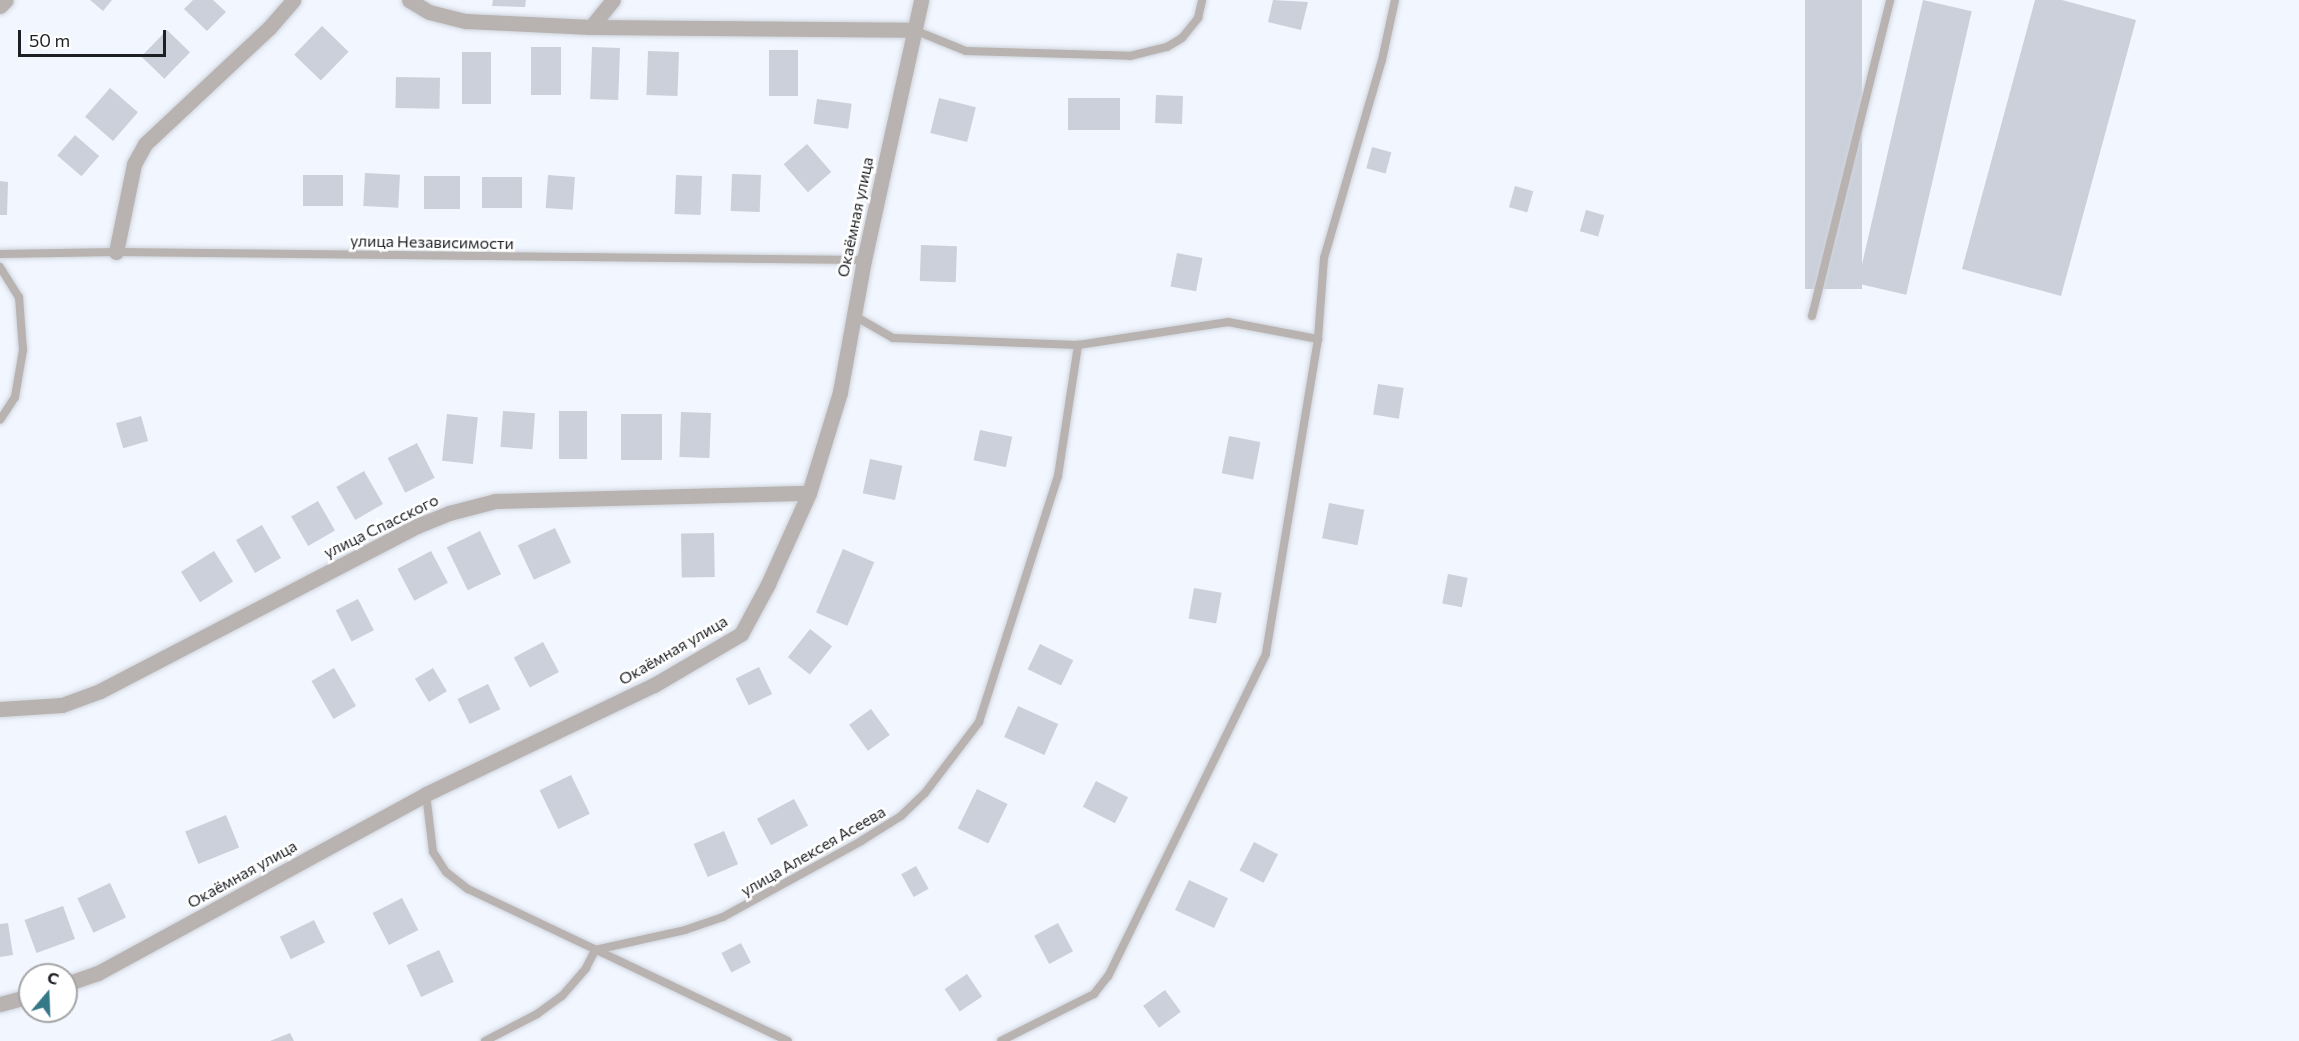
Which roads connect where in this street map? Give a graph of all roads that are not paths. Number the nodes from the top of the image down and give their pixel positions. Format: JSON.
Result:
{"nodes":[{"id":1,"x":6,"y":0,"type":"edge"},
{"id":2,"x":293,"y":0,"type":"edge"},
{"id":3,"x":409,"y":0,"type":"edge"},
{"id":4,"x":613,"y":0,"type":"edge"},
{"id":5,"x":921,"y":0,"type":"edge"},
{"id":6,"x":1202,"y":0,"type":"edge"},
{"id":7,"x":1395,"y":0,"type":"edge"},
{"id":8,"x":1890,"y":0,"type":"edge"},
{"id":9,"x":0,"y":6,"type":"edge"},
{"id":10,"x":591,"y":27,"type":"junction"},
{"id":11,"x":914,"y":30,"type":"junction"},
{"id":12,"x":116,"y":252,"type":"junction"},
{"id":13,"x":0,"y":254,"type":"edge"},
{"id":14,"x":864,"y":260,"type":"junction"},
{"id":15,"x":0,"y":267,"type":"edge"},
{"id":16,"x":853,"y":315,"type":"junction"},
{"id":17,"x":1812,"y":316,"type":"dead end"},
{"id":18,"x":1318,"y":339,"type":"junction"},
{"id":19,"x":1078,"y":345,"type":"junction"},
{"id":20,"x":0,"y":420,"type":"edge"},
{"id":21,"x":808,"y":493,"type":"junction"},
{"id":22,"x":0,"y":709,"type":"edge"},
{"id":23,"x":426,"y":794,"type":"junction"},
{"id":24,"x":595,"y":950,"type":"junction"},
{"id":25,"x":78,"y":980,"type":"edge"},
{"id":26,"x":18,"y":999,"type":"edge"},
{"id":27,"x":0,"y":1004,"type":"edge"},
{"id":28,"x":485,"y":1041,"type":"edge"},
{"id":29,"x":788,"y":1041,"type":"edge"},
{"id":30,"x":1001,"y":1041,"type":"edge"}],
"edges":[{"from":1,"to":9,"type":"street"},
{"from":2,"to":12,"type":"street"},
{"from":3,"to":10,"type":"street"},
{"from":4,"to":10,"type":"street"},
{"from":5,"to":11,"type":"street","name":"Окаёмная улица"},
{"from":6,"to":11,"type":"lane"},
{"from":7,"to":18,"type":"lane"},
{"from":8,"to":17,"type":"lane"},
{"from":10,"to":11,"type":"street"},
{"from":11,"to":14,"type":"street","name":"Окаёмная улица"},
{"from":12,"to":13,"type":"lane","name":"улица Независимости"},
{"from":12,"to":14,"type":"lane","name":"улица Независимости"},
{"from":14,"to":16,"type":"street","name":"Окаёмная улица"},
{"from":15,"to":20,"type":"lane"},
{"from":16,"to":19,"type":"lane"},
{"from":16,"to":21,"type":"street","name":"Окаёмная улица"},
{"from":18,"to":19,"type":"lane"},
{"from":18,"to":30,"type":"lane"},
{"from":19,"to":24,"type":"lane","name":"улица Алексея Асеева"},
{"from":21,"to":22,"type":"street","name":"улица Спасского"},
{"from":21,"to":23,"type":"street","name":"Окаёмная улица"},
{"from":23,"to":24,"type":"lane"},
{"from":23,"to":25,"type":"street","name":"Окаёмная улица"},
{"from":24,"to":28,"type":"lane"},
{"from":24,"to":29,"type":"lane"},
{"from":26,"to":27,"type":"street"}]}
